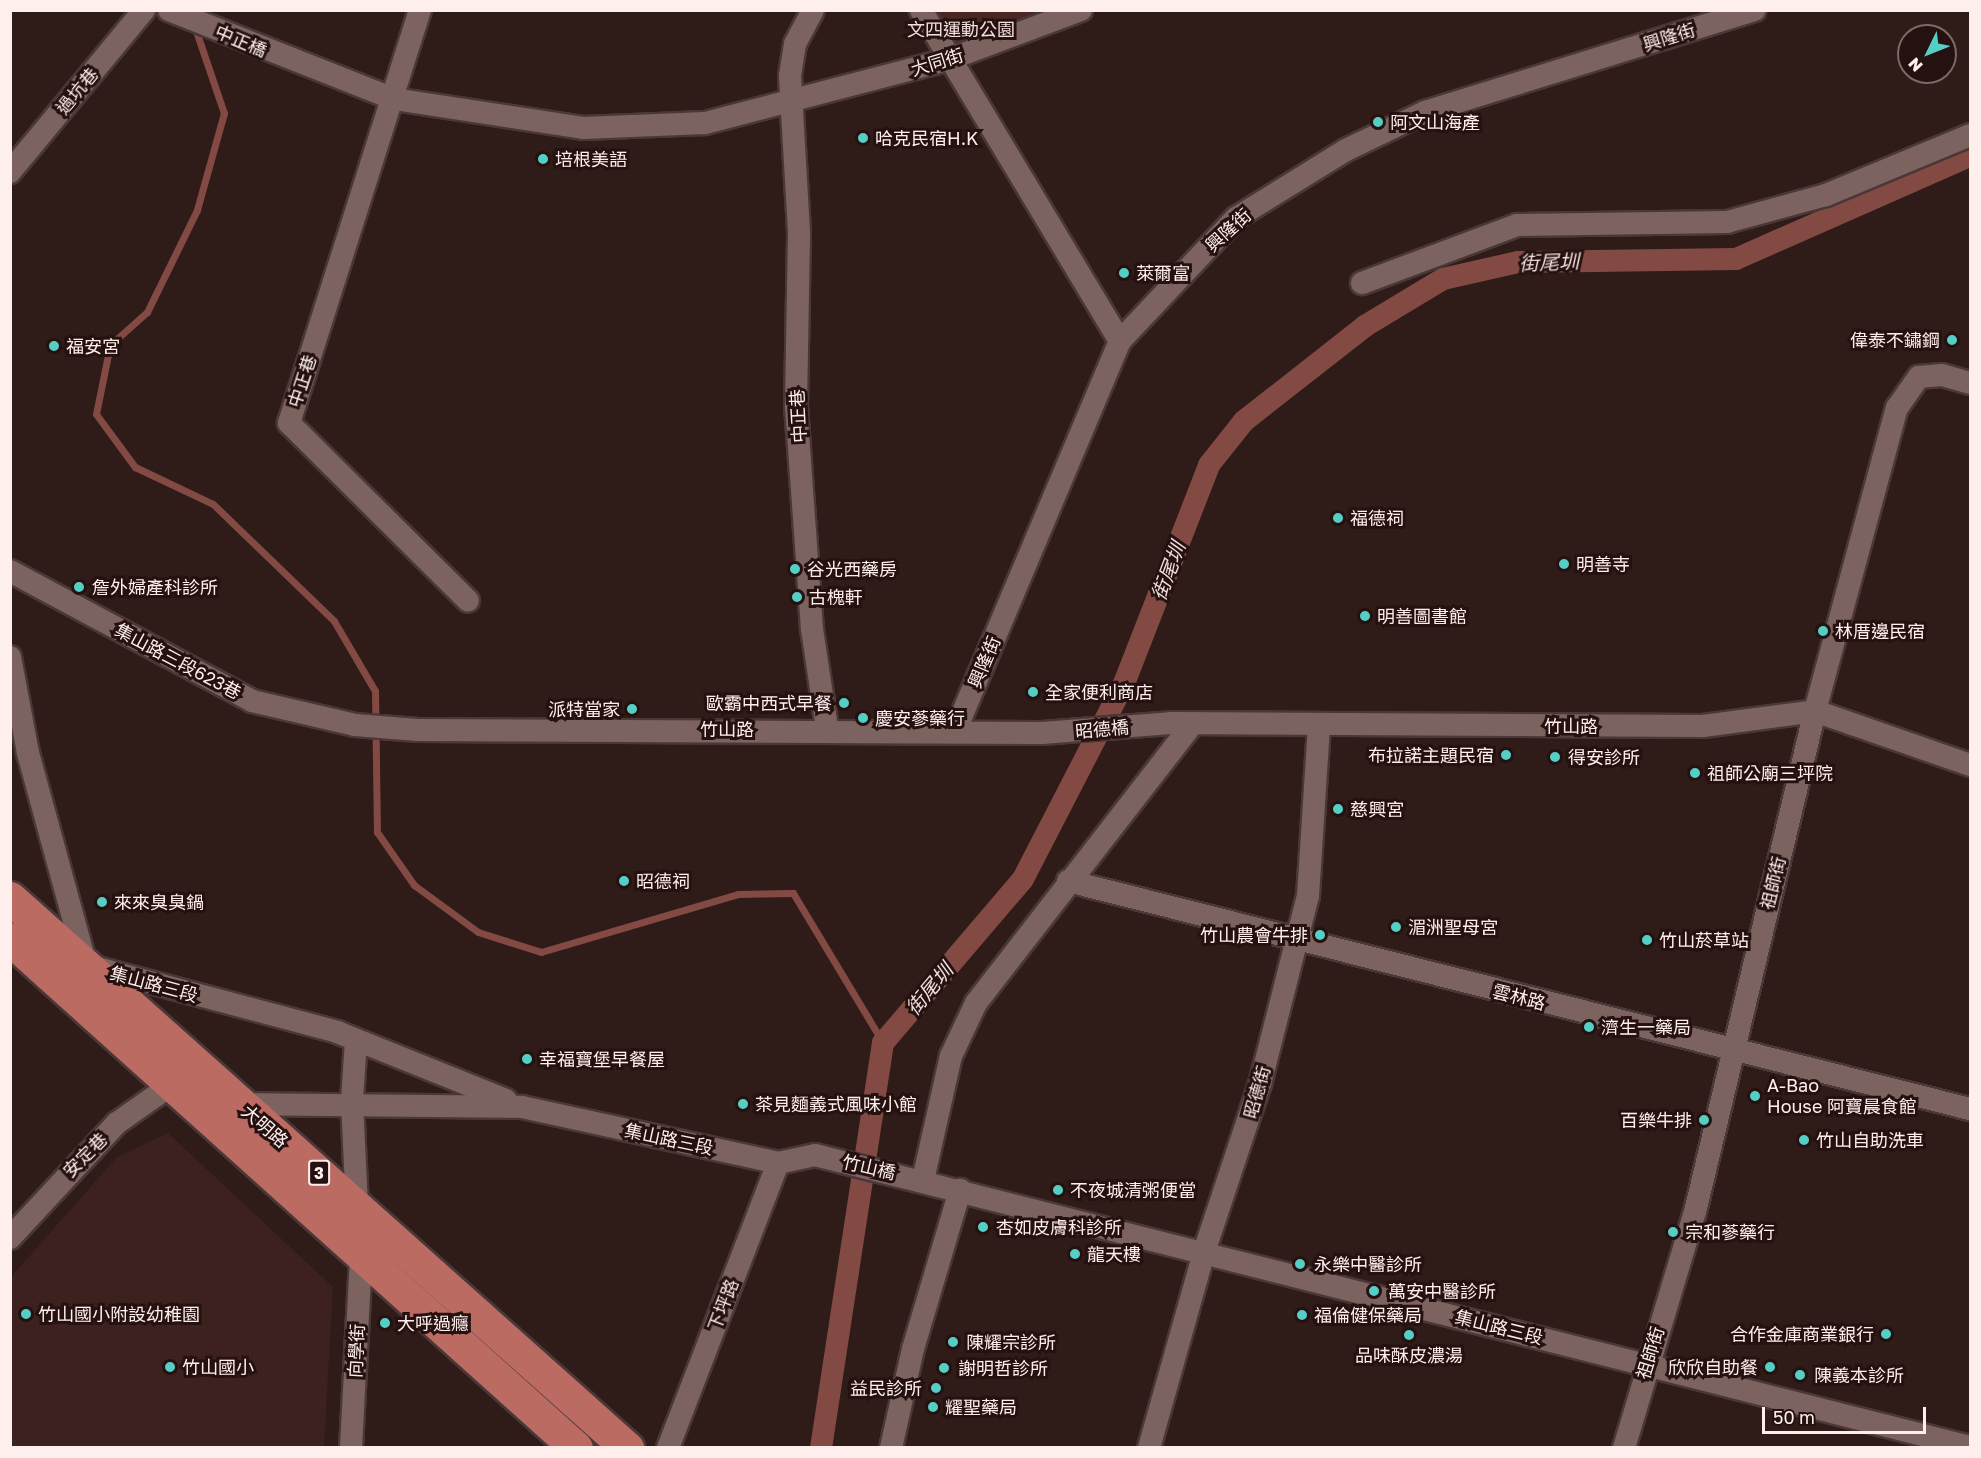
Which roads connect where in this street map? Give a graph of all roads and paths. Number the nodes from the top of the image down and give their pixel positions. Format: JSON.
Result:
{"nodes":[{"id":1,"x":144,"y":10,"type":"edge"},
{"id":2,"x":420,"y":10,"type":"edge"},
{"id":3,"x":813,"y":10,"type":"edge"},
{"id":4,"x":921,"y":10,"type":"edge"},
{"id":5,"x":1080,"y":10,"type":"edge"},
{"id":6,"x":1755,"y":10,"type":"edge"},
{"id":7,"x":171,"y":11,"type":"edge"},
{"id":8,"x":950,"y":59,"type":"junction"},
{"id":9,"x":394,"y":99,"type":"junction"},
{"id":10,"x":790,"y":103,"type":"junction"},
{"id":11,"x":1971,"y":135,"type":"edge"},
{"id":12,"x":10,"y":172,"type":"edge"},
{"id":13,"x":1362,"y":283,"type":"dead end"},
{"id":14,"x":1120,"y":340,"type":"junction"},
{"id":15,"x":1971,"y":383,"type":"edge"},
{"id":16,"x":10,"y":571,"type":"edge"},
{"id":17,"x":468,"y":601,"type":"dead end"},
{"id":18,"x":10,"y":657,"type":"edge"},
{"id":19,"x":1815,"y":711,"type":"junction"},
{"id":20,"x":1193,"y":723,"type":"junction"},
{"id":21,"x":1161,"y":724,"type":"joint"},
{"id":22,"x":1318,"y":726,"type":"junction"},
{"id":23,"x":827,"y":728,"type":"junction"},
{"id":24,"x":411,"y":729,"type":"joint"},
{"id":25,"x":956,"y":729,"type":"junction"},
{"id":26,"x":1042,"y":733,"type":"joint"},
{"id":27,"x":20,"y":754,"type":"edge"},
{"id":28,"x":1971,"y":765,"type":"edge"},
{"id":29,"x":1068,"y":881,"type":"junction"},
{"id":30,"x":10,"y":898,"type":"edge"},
{"id":31,"x":10,"y":939,"type":"edge"},
{"id":32,"x":1295,"y":943,"type":"junction"},
{"id":33,"x":86,"y":965,"type":"junction"},
{"id":34,"x":356,"y":1040,"type":"junction"},
{"id":35,"x":1732,"y":1048,"type":"junction"},
{"id":36,"x":171,"y":1085,"type":"junction"},
{"id":37,"x":352,"y":1101,"type":"junction"},
{"id":38,"x":241,"y":1105,"type":"junction"},
{"id":39,"x":522,"y":1107,"type":"junction"},
{"id":40,"x":1971,"y":1108,"type":"edge"},
{"id":41,"x":815,"y":1155,"type":"joint"},
{"id":42,"x":778,"y":1163,"type":"junction"},
{"id":43,"x":923,"y":1180,"type":"junction"},
{"id":44,"x":960,"y":1190,"type":"junction"},
{"id":45,"x":357,"y":1208,"type":"junction"},
{"id":46,"x":10,"y":1238,"type":"edge"},
{"id":47,"x":1204,"y":1252,"type":"junction"},
{"id":48,"x":361,"y":1255,"type":"junction"},
{"id":49,"x":1646,"y":1363,"type":"junction"},
{"id":50,"x":1971,"y":1447,"type":"edge"},
{"id":51,"x":351,"y":1448,"type":"edge"},
{"id":52,"x":576,"y":1448,"type":"edge"},
{"id":53,"x":627,"y":1448,"type":"edge"},
{"id":54,"x":668,"y":1448,"type":"edge"},
{"id":55,"x":891,"y":1448,"type":"edge"},
{"id":56,"x":1149,"y":1448,"type":"edge"},
{"id":57,"x":1624,"y":1448,"type":"edge"}],
"edges":[{"from":1,"to":12,"type":"street","name":"過坑巷"},
{"from":2,"to":9,"type":"street","name":"中正巷"},
{"from":3,"to":10,"type":"street","name":"中正巷"},
{"from":4,"to":8,"type":"street"},
{"from":5,"to":8,"type":"street","name":"大同街"},
{"from":6,"to":14,"type":"street","name":"興隆街"},
{"from":7,"to":9,"type":"street","name":"中正橋"},
{"from":8,"to":10,"type":"street","name":"大同街"},
{"from":8,"to":14,"type":"street"},
{"from":9,"to":10,"type":"street"},
{"from":9,"to":17,"type":"street","name":"中正巷"},
{"from":10,"to":23,"type":"street","name":"中正巷"},
{"from":11,"to":13,"type":"street"},
{"from":14,"to":25,"type":"street","name":"興隆街"},
{"from":15,"to":19,"type":"street","name":"祖師街"},
{"from":16,"to":24,"type":"street","name":"集山路三段623巷"},
{"from":18,"to":27,"type":"street","name":"集山路三段"},
{"from":19,"to":22,"type":"street","name":"竹山路"},
{"from":19,"to":28,"type":"street","name":"竹山路"},
{"from":19,"to":35,"type":"street","name":"祖師街"},
{"from":20,"to":21,"type":"street","name":"竹山路"},
{"from":20,"to":22,"type":"street","name":"竹山路"},
{"from":20,"to":29,"type":"street"},
{"from":21,"to":26,"type":"street","name":"昭德橋"},
{"from":22,"to":32,"type":"street","name":"昭德街"},
{"from":23,"to":24,"type":"street","name":"竹山路"},
{"from":23,"to":25,"type":"street","name":"竹山路"},
{"from":25,"to":26,"type":"street","name":"竹山路"},
{"from":27,"to":33,"type":"street","name":"集山路三段"},
{"from":29,"to":32,"type":"street","name":"雲林路"},
{"from":29,"to":43,"type":"street"},
{"from":30,"to":33,"type":"main road","name":"大明路","number":"3"},
{"from":31,"to":36,"type":"main road","name":"大明路","number":"3"},
{"from":32,"to":35,"type":"street","name":"雲林路"},
{"from":32,"to":47,"type":"street","name":"昭德街"},
{"from":33,"to":34,"type":"street","name":"集山路三段"},
{"from":33,"to":38,"type":"main road","name":"大明路","number":"3"},
{"from":34,"to":37,"type":"street"},
{"from":34,"to":39,"type":"street","name":"集山路三段"},
{"from":35,"to":40,"type":"street","name":"雲林路"},
{"from":35,"to":49,"type":"street","name":"祖師街"},
{"from":36,"to":38,"type":"street","name":"集山路三段"},
{"from":36,"to":46,"type":"street","name":"安定巷"},
{"from":36,"to":48,"type":"main road","name":"大明路","number":"3"},
{"from":37,"to":38,"type":"street","name":"集山路三段"},
{"from":37,"to":39,"type":"street","name":"集山路三段"},
{"from":37,"to":45,"type":"street"},
{"from":38,"to":45,"type":"main road","name":"大明路","number":"3"},
{"from":39,"to":42,"type":"street","name":"集山路三段"},
{"from":41,"to":42,"type":"street","name":"集山路三段"},
{"from":41,"to":43,"type":"street","name":"竹山橋"},
{"from":42,"to":54,"type":"street","name":"下坪路"},
{"from":43,"to":44,"type":"street","name":"集山路三段"},
{"from":44,"to":47,"type":"street","name":"集山路三段"},
{"from":44,"to":55,"type":"street"},
{"from":45,"to":53,"type":"main road","name":"大明路","number":"3"},
{"from":47,"to":49,"type":"street","name":"集山路三段"},
{"from":47,"to":56,"type":"street","name":"昭德街"},
{"from":48,"to":51,"type":"street","name":"向學街"},
{"from":48,"to":52,"type":"main road","name":"大明路","number":"3"},
{"from":49,"to":50,"type":"street","name":"集山路三段"},
{"from":49,"to":57,"type":"street","name":"祖師街"}]}
